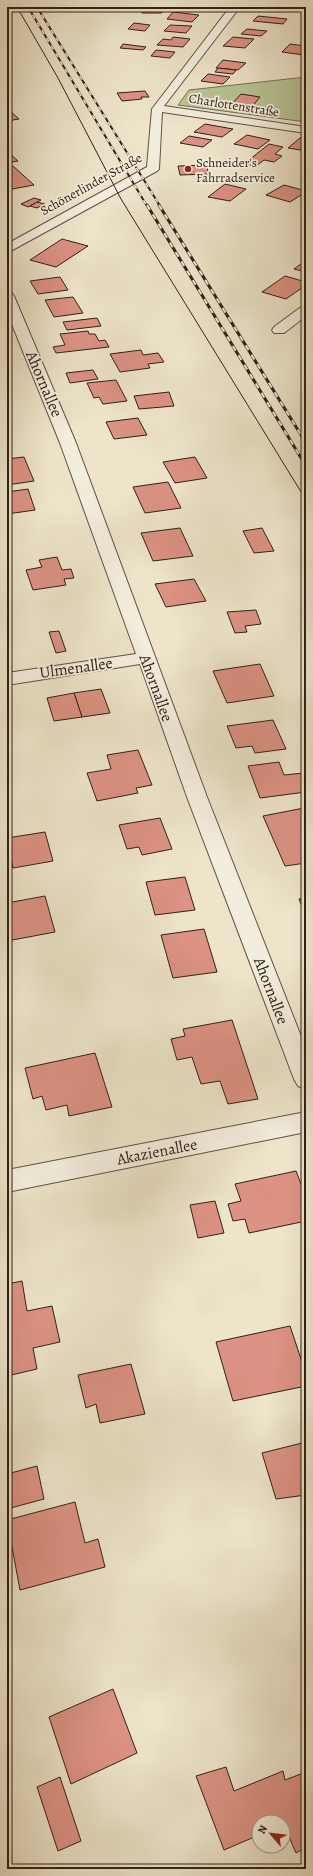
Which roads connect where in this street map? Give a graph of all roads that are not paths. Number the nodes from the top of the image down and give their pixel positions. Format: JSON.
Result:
{"nodes":[{"id":1,"x":235,"y":7,"type":"edge"},
{"id":2,"x":157,"y":109,"type":"junction"},
{"id":3,"x":306,"y":130,"type":"edge"},
{"id":4,"x":11,"y":233,"type":"dead end"},
{"id":5,"x":24,"y":239,"type":"junction"},
{"id":6,"x":7,"y":248,"type":"edge"},
{"id":7,"x":7,"y":296,"type":"edge"},
{"id":8,"x":306,"y":310,"type":"edge"},
{"id":9,"x":279,"y":330,"type":"dead end"},
{"id":10,"x":145,"y":658,"type":"junction"},
{"id":11,"x":7,"y":679,"type":"edge"},
{"id":12,"x":306,"y":1079,"type":"edge"},
{"id":13,"x":306,"y":1122,"type":"edge"},
{"id":14,"x":7,"y":1181,"type":"edge"}],
"edges":[{"from":1,"to":2,"type":"street"},
{"from":2,"to":3,"type":"street","name":"Charlottenstraße"},
{"from":2,"to":5,"type":"street","name":"Schönerlinder Straße"},
{"from":4,"to":5,"type":"street"},
{"from":5,"to":6,"type":"street","name":"Schönerlinder Straße"},
{"from":7,"to":10,"type":"street","name":"Ahornallee"},
{"from":8,"to":9,"type":"street"},
{"from":10,"to":11,"type":"street","name":"Ulmenallee"},
{"from":10,"to":12,"type":"street","name":"Ahornallee"},
{"from":13,"to":14,"type":"street","name":"Akazienallee"}]}
